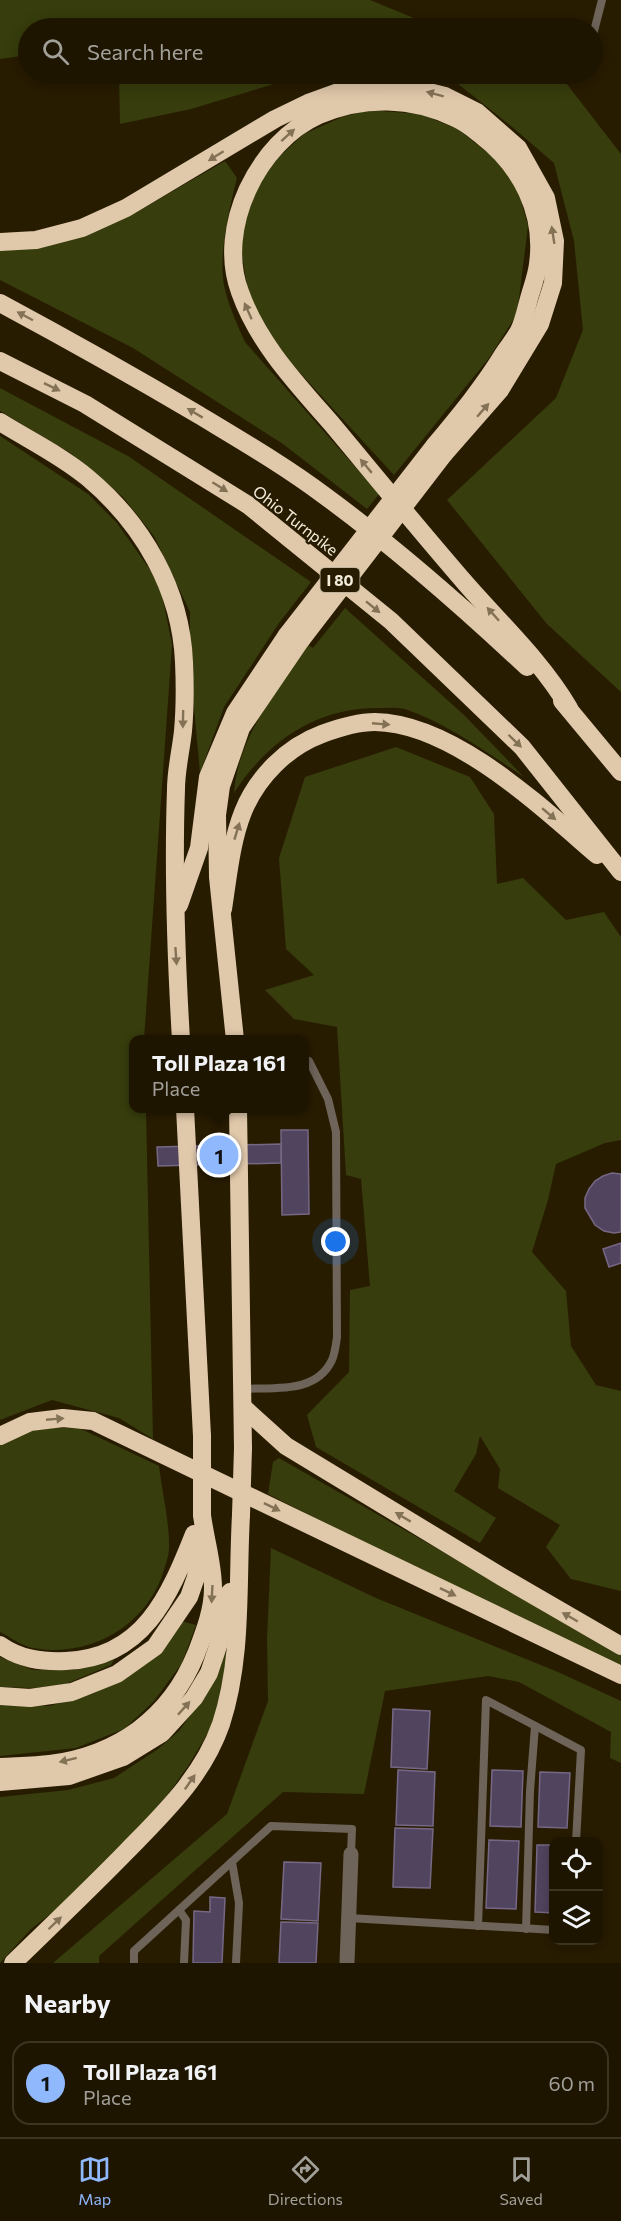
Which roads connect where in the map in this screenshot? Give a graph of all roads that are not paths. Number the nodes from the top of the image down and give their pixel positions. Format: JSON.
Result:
{"nodes":[{"id":1,"x":602,"y":0,"type":"edge"},
{"id":2,"x":597,"y":18,"type":"edge"},
{"id":3,"x":0,"y":242,"type":"edge"},
{"id":4,"x":0,"y":303,"type":"edge"},
{"id":5,"x":0,"y":361,"type":"edge"},
{"id":6,"x":0,"y":422,"type":"edge"},
{"id":7,"x":440,"y":450,"type":"junction"},
{"id":8,"x":294,"y":638,"type":"junction"},
{"id":9,"x":569,"y":708,"type":"junction"},
{"id":10,"x":621,"y":772,"type":"edge"},
{"id":11,"x":621,"y":874,"type":"edge"},
{"id":12,"x":223,"y":909,"type":"junction"},
{"id":13,"x":174,"y":919,"type":"junction"},
{"id":14,"x":182,"y":1035,"type":"edge"},
{"id":15,"x":235,"y":1035,"type":"edge"},
{"id":16,"x":309,"y":1061,"type":"edge"},
{"id":17,"x":185,"y":1113,"type":"edge"},
{"id":18,"x":238,"y":1113,"type":"edge"},
{"id":19,"x":243,"y":1389,"type":"junction"},
{"id":20,"x":244,"y":1408,"type":"junction"},
{"id":21,"x":0,"y":1436,"type":"edge"},
{"id":22,"x":201,"y":1515,"type":"junction"},
{"id":23,"x":239,"y":1552,"type":"junction"},
{"id":24,"x":0,"y":1645,"type":"edge"},
{"id":25,"x":621,"y":1646,"type":"edge"},
{"id":26,"x":621,"y":1675,"type":"edge"},
{"id":27,"x":0,"y":1696,"type":"edge"},
{"id":28,"x":535,"y":1726,"type":"junction"},
{"id":29,"x":0,"y":1767,"type":"edge"},
{"id":30,"x":0,"y":1782,"type":"edge"},
{"id":31,"x":576,"y":1837,"type":"edge"},
{"id":32,"x":351,"y":1854,"type":"joint"},
{"id":33,"x":232,"y":1862,"type":"junction"},
{"id":34,"x":179,"y":1910,"type":"junction"},
{"id":35,"x":349,"y":1918,"type":"junction"},
{"id":36,"x":478,"y":1926,"type":"junction"},
{"id":37,"x":526,"y":1929,"type":"junction"},
{"id":38,"x":549,"y":1930,"type":"edge"},
{"id":39,"x":13,"y":1963,"type":"edge"},
{"id":40,"x":134,"y":1963,"type":"edge"},
{"id":41,"x":184,"y":1963,"type":"edge"},
{"id":42,"x":236,"y":1963,"type":"edge"},
{"id":43,"x":347,"y":1963,"type":"edge"}],
"edges":[{"from":1,"to":2,"type":"lane"},
{"from":7,"to":3,"type":"highway","one_way":true},
{"from":9,"to":4,"type":"highway","name":"Ohio Turnpike","one_way":true},
{"from":5,"to":11,"type":"highway","name":"Ohio Turnpike","number":"I 80","one_way":true},
{"from":6,"to":13,"type":"highway","one_way":true},
{"from":7,"to":8,"type":"highway","bridge":true},
{"from":9,"to":7,"type":"highway","one_way":true},
{"from":8,"to":12,"type":"highway"},
{"from":8,"to":13,"type":"highway"},
{"from":9,"to":10,"type":"highway","name":"Ohio Turnpike"},
{"from":12,"to":11,"type":"highway","one_way":true},
{"from":12,"to":15,"type":"highway"},
{"from":13,"to":14,"type":"highway","one_way":true},
{"from":16,"to":19,"type":"lane"},
{"from":17,"to":22,"type":"highway","bridge":true},
{"from":18,"to":19,"type":"highway"},
{"from":19,"to":20,"type":"highway"},
{"from":20,"to":23,"type":"highway","bridge":true},
{"from":25,"to":20,"type":"highway","one_way":true},
{"from":21,"to":26,"type":"highway","one_way":true},
{"from":22,"to":24,"type":"highway"},
{"from":22,"to":27,"type":"highway"},
{"from":22,"to":29,"type":"highway","one_way":true},
{"from":30,"to":23,"type":"highway","one_way":true},
{"from":39,"to":23,"type":"highway","one_way":true},
{"from":28,"to":31,"type":"lane"},
{"from":28,"to":36,"type":"lane"},
{"from":28,"to":37,"type":"lane"},
{"from":32,"to":33,"type":"lane"},
{"from":32,"to":35,"type":"street"},
{"from":33,"to":34,"type":"lane"},
{"from":33,"to":42,"type":"lane"},
{"from":34,"to":40,"type":"lane"},
{"from":34,"to":41,"type":"lane"},
{"from":35,"to":36,"type":"lane"},
{"from":35,"to":43,"type":"street"},
{"from":36,"to":37,"type":"lane"},
{"from":37,"to":38,"type":"lane"}]}
